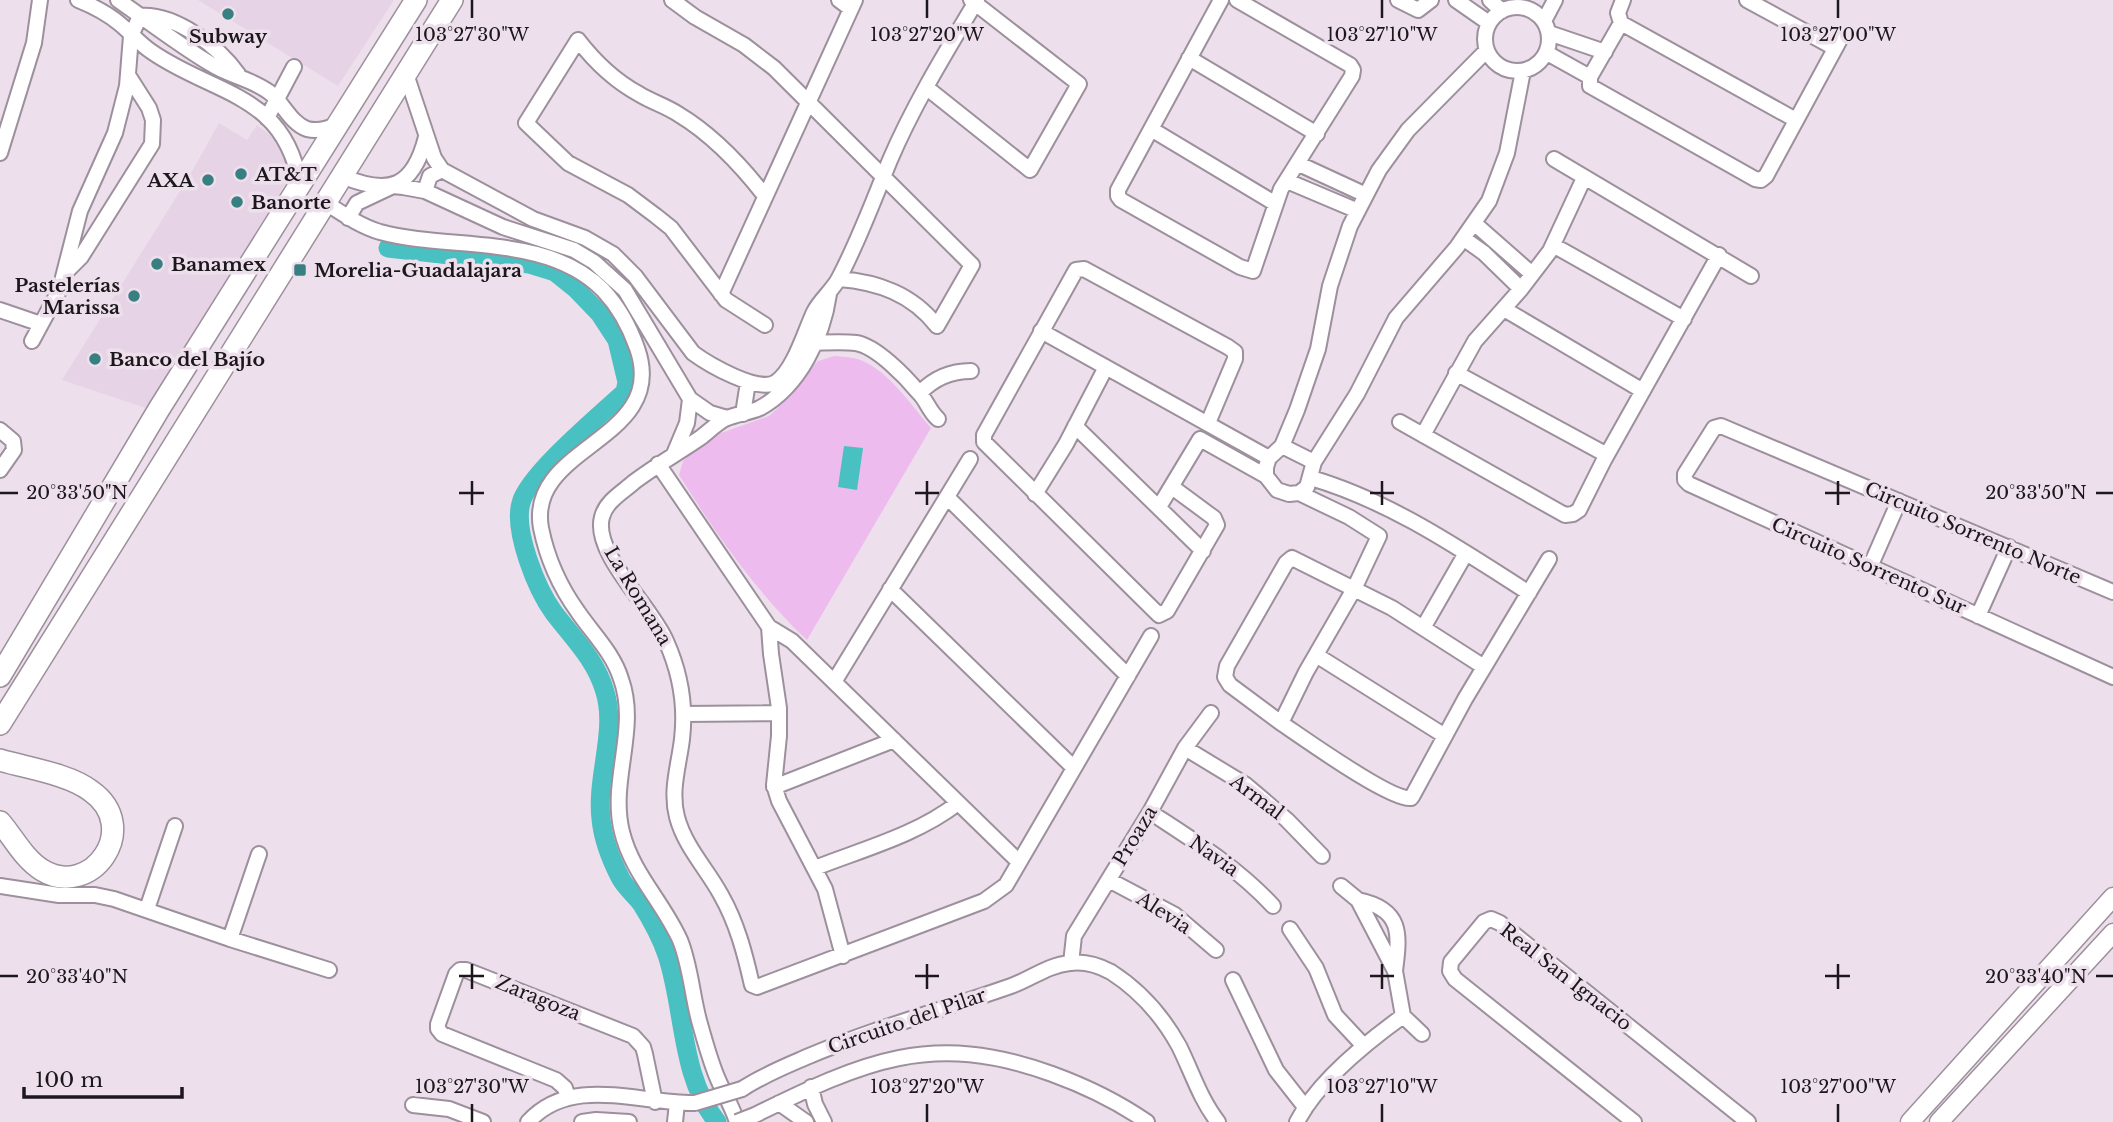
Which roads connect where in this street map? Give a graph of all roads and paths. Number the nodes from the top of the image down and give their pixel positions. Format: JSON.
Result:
{"nodes":[{"id":1,"x":40,"y":0,"type":"edge"},
{"id":2,"x":78,"y":0,"type":"edge"},
{"id":3,"x":118,"y":0,"type":"edge"},
{"id":4,"x":416,"y":0,"type":"edge"},
{"id":5,"x":452,"y":0,"type":"edge"},
{"id":6,"x":672,"y":0,"type":"edge"},
{"id":7,"x":1221,"y":0,"type":"edge"},
{"id":8,"x":1237,"y":0,"type":"edge"},
{"id":9,"x":1398,"y":0,"type":"edge"},
{"id":10,"x":1431,"y":0,"type":"edge"},
{"id":11,"x":1456,"y":0,"type":"edge"},
{"id":12,"x":1490,"y":0,"type":"edge"},
{"id":13,"x":1555,"y":0,"type":"edge"},
{"id":14,"x":1623,"y":0,"type":"edge"},
{"id":15,"x":1747,"y":0,"type":"edge"},
{"id":16,"x":975,"y":1,"type":"edge"},
{"id":17,"x":848,"y":3,"type":"edge"},
{"id":18,"x":1513,"y":6,"type":"edge"},
{"id":19,"x":141,"y":16,"type":"junction"},
{"id":20,"x":1489,"y":23,"type":"junction"},
{"id":21,"x":1621,"y":23,"type":"junction"},
{"id":22,"x":1547,"y":27,"type":"junction"},
{"id":23,"x":1843,"y":34,"type":"dead end"},
{"id":24,"x":131,"y":36,"type":"junction"},
{"id":25,"x":1835,"y":48,"type":"junction"},
{"id":26,"x":1487,"y":50,"type":"junction"},
{"id":27,"x":1547,"y":52,"type":"junction"},
{"id":28,"x":1605,"y":52,"type":"junction"},
{"id":29,"x":1189,"y":58,"type":"junction"},
{"id":30,"x":294,"y":67,"type":"dead end"},
{"id":31,"x":1523,"y":71,"type":"junction"},
{"id":32,"x":405,"y":74,"type":"junction"},
{"id":33,"x":128,"y":75,"type":"junction"},
{"id":34,"x":1590,"y":77,"type":"junction"},
{"id":35,"x":927,"y":88,"type":"junction"},
{"id":36,"x":277,"y":99,"type":"junction"},
{"id":37,"x":809,"y":101,"type":"junction"},
{"id":38,"x":267,"y":118,"type":"junction"},
{"id":39,"x":1796,"y":120,"type":"junction"},
{"id":40,"x":338,"y":124,"type":"junction"},
{"id":41,"x":1151,"y":129,"type":"junction"},
{"id":42,"x":1317,"y":134,"type":"junction"},
{"id":43,"x":427,"y":137,"type":"junction"},
{"id":44,"x":1,"y":150,"type":"edge"},
{"id":45,"x":1554,"y":159,"type":"dead end"},
{"id":46,"x":1298,"y":164,"type":"junction"},
{"id":47,"x":442,"y":170,"type":"junction"},
{"id":48,"x":342,"y":176,"type":"junction"},
{"id":49,"x":884,"y":176,"type":"junction"},
{"id":50,"x":1584,"y":178,"type":"junction"},
{"id":51,"x":1287,"y":181,"type":"junction"},
{"id":52,"x":300,"y":185,"type":"junction"},
{"id":53,"x":393,"y":186,"type":"junction"},
{"id":54,"x":425,"y":191,"type":"junction"},
{"id":55,"x":1366,"y":195,"type":"junction"},
{"id":56,"x":765,"y":196,"type":"junction"},
{"id":57,"x":326,"y":203,"type":"junction"},
{"id":58,"x":1276,"y":204,"type":"junction"},
{"id":59,"x":1358,"y":211,"type":"junction"},
{"id":60,"x":348,"y":218,"type":"junction"},
{"id":61,"x":1474,"y":223,"type":"junction"},
{"id":62,"x":1463,"y":238,"type":"junction"},
{"id":63,"x":1553,"y":245,"type":"junction"},
{"id":64,"x":1719,"y":255,"type":"junction"},
{"id":65,"x":66,"y":272,"type":"junction"},
{"id":66,"x":1532,"y":274,"type":"junction"},
{"id":67,"x":1751,"y":275,"type":"dead end"},
{"id":68,"x":839,"y":279,"type":"junction"},
{"id":69,"x":1521,"y":289,"type":"junction"},
{"id":70,"x":721,"y":294,"type":"junction"},
{"id":71,"x":1504,"y":309,"type":"junction"},
{"id":72,"x":0,"y":310,"type":"edge"},
{"id":73,"x":1684,"y":318,"type":"junction"},
{"id":74,"x":41,"y":324,"type":"junction"},
{"id":75,"x":765,"y":325,"type":"dead end"},
{"id":76,"x":1041,"y":331,"type":"junction"},
{"id":77,"x":32,"y":341,"type":"dead end"},
{"id":78,"x":808,"y":343,"type":"junction"},
{"id":79,"x":685,"y":344,"type":"junction"},
{"id":80,"x":666,"y":358,"type":"junction"},
{"id":81,"x":1105,"y":369,"type":"junction"},
{"id":82,"x":971,"y":371,"type":"dead end"},
{"id":83,"x":1456,"y":373,"type":"junction"},
{"id":84,"x":748,"y":382,"type":"junction"},
{"id":85,"x":780,"y":385,"type":"junction"},
{"id":86,"x":1643,"y":391,"type":"junction"},
{"id":87,"x":920,"y":393,"type":"junction"},
{"id":88,"x":690,"y":399,"type":"junction"},
{"id":89,"x":743,"y":414,"type":"junction"},
{"id":90,"x":727,"y":418,"type":"junction"},
{"id":91,"x":938,"y":419,"type":"dead end"},
{"id":92,"x":1400,"y":422,"type":"dead end"},
{"id":93,"x":1208,"y":423,"type":"junction"},
{"id":94,"x":1075,"y":426,"type":"junction"},
{"id":95,"x":1717,"y":426,"type":"joint"},
{"id":96,"x":0,"y":429,"type":"edge"},
{"id":97,"x":1423,"y":435,"type":"junction"},
{"id":98,"x":1282,"y":446,"type":"junction"},
{"id":99,"x":674,"y":454,"type":"junction"},
{"id":100,"x":1607,"y":455,"type":"junction"},
{"id":101,"x":1269,"y":458,"type":"junction"},
{"id":102,"x":970,"y":459,"type":"dead end"},
{"id":103,"x":1314,"y":462,"type":"junction"},
{"id":104,"x":658,"y":464,"type":"junction"},
{"id":105,"x":0,"y":470,"type":"edge"},
{"id":106,"x":1266,"y":476,"type":"junction"},
{"id":107,"x":1311,"y":478,"type":"junction"},
{"id":108,"x":1172,"y":487,"type":"junction"},
{"id":109,"x":1035,"y":494,"type":"junction"},
{"id":110,"x":1299,"y":494,"type":"junction"},
{"id":111,"x":947,"y":497,"type":"junction"},
{"id":112,"x":1899,"y":500,"type":"junction"},
{"id":113,"x":1159,"y":507,"type":"junction"},
{"id":114,"x":2010,"y":547,"type":"junction"},
{"id":115,"x":1203,"y":551,"type":"junction"},
{"id":116,"x":1466,"y":553,"type":"junction"},
{"id":117,"x":1549,"y":559,"type":"dead end"},
{"id":118,"x":1870,"y":567,"type":"junction"},
{"id":119,"x":890,"y":589,"type":"junction"},
{"id":120,"x":1354,"y":589,"type":"junction"},
{"id":121,"x":2113,"y":592,"type":"edge"},
{"id":122,"x":1529,"y":593,"type":"junction"},
{"id":123,"x":45,"y":604,"type":"junction"},
{"id":124,"x":1978,"y":616,"type":"junction"},
{"id":125,"x":769,"y":627,"type":"junction"},
{"id":126,"x":1423,"y":628,"type":"junction"},
{"id":127,"x":1151,"y":636,"type":"dead end"},
{"id":128,"x":0,"y":650,"type":"edge"},
{"id":129,"x":1316,"y":655,"type":"junction"},
{"id":130,"x":1484,"y":667,"type":"junction"},
{"id":131,"x":0,"y":676,"type":"edge"},
{"id":132,"x":1128,"y":676,"type":"junction"},
{"id":133,"x":2113,"y":677,"type":"edge"},
{"id":134,"x":834,"y":682,"type":"junction"},
{"id":135,"x":779,"y":713,"type":"junction"},
{"id":136,"x":1211,"y":713,"type":"dead end"},
{"id":137,"x":683,"y":714,"type":"junction"},
{"id":138,"x":1280,"y":723,"type":"junction"},
{"id":139,"x":0,"y":724,"type":"edge"},
{"id":140,"x":1445,"y":736,"type":"junction"},
{"id":141,"x":894,"y":740,"type":"junction"},
{"id":142,"x":1185,"y":748,"type":"junction"},
{"id":143,"x":0,"y":760,"type":"edge"},
{"id":144,"x":0,"y":767,"type":"edge"},
{"id":145,"x":1074,"y":768,"type":"junction"},
{"id":146,"x":67,"y":783,"type":"junction"},
{"id":147,"x":774,"y":787,"type":"junction"},
{"id":148,"x":958,"y":803,"type":"junction"},
{"id":149,"x":0,"y":808,"type":"edge"},
{"id":150,"x":1150,"y":813,"type":"junction"},
{"id":151,"x":0,"y":822,"type":"edge"},
{"id":152,"x":175,"y":826,"type":"dead end"},
{"id":153,"x":259,"y":854,"type":"dead end"},
{"id":154,"x":1322,"y":856,"type":"dead end"},
{"id":155,"x":1019,"y":862,"type":"junction"},
{"id":156,"x":814,"y":868,"type":"junction"},
{"id":157,"x":1109,"y":880,"type":"junction"},
{"id":158,"x":0,"y":886,"type":"edge"},
{"id":159,"x":1341,"y":886,"type":"dead end"},
{"id":160,"x":2113,"y":897,"type":"edge"},
{"id":161,"x":1358,"y":900,"type":"junction"},
{"id":162,"x":1273,"y":906,"type":"dead end"},
{"id":163,"x":147,"y":909,"type":"junction"},
{"id":164,"x":1290,"y":929,"type":"dead end"},
{"id":165,"x":2113,"y":933,"type":"edge"},
{"id":166,"x":230,"y":939,"type":"junction"},
{"id":167,"x":1216,"y":950,"type":"dead end"},
{"id":168,"x":843,"y":956,"type":"junction"},
{"id":169,"x":1071,"y":963,"type":"junction"},
{"id":170,"x":330,"y":970,"type":"dead end"},
{"id":171,"x":1395,"y":971,"type":"junction"},
{"id":172,"x":1233,"y":980,"type":"dead end"},
{"id":173,"x":1403,"y":1016,"type":"junction"},
{"id":174,"x":1422,"y":1034,"type":"dead end"},
{"id":175,"x":1363,"y":1045,"type":"junction"},
{"id":176,"x":811,"y":1087,"type":"junction"},
{"id":177,"x":568,"y":1098,"type":"junction"},
{"id":178,"x":655,"y":1102,"type":"junction"},
{"id":179,"x":677,"y":1103,"type":"junction"},
{"id":180,"x":779,"y":1103,"type":"junction"},
{"id":181,"x":413,"y":1105,"type":"dead end"},
{"id":182,"x":1305,"y":1107,"type":"junction"},
{"id":183,"x":483,"y":1122,"type":"edge"},
{"id":184,"x":528,"y":1122,"type":"edge"},
{"id":185,"x":582,"y":1122,"type":"edge"},
{"id":186,"x":629,"y":1122,"type":"edge"},
{"id":187,"x":675,"y":1122,"type":"edge"},
{"id":188,"x":737,"y":1122,"type":"edge"},
{"id":189,"x":806,"y":1122,"type":"edge"},
{"id":190,"x":824,"y":1122,"type":"edge"},
{"id":191,"x":1147,"y":1122,"type":"edge"},
{"id":192,"x":1218,"y":1122,"type":"edge"},
{"id":193,"x":1297,"y":1122,"type":"edge"},
{"id":194,"x":1634,"y":1122,"type":"edge"},
{"id":195,"x":1748,"y":1122,"type":"edge"},
{"id":196,"x":1910,"y":1122,"type":"edge"},
{"id":197,"x":1939,"y":1122,"type":"edge"}],
"edges":[{"from":1,"to":44,"type":"street"},
{"from":2,"to":24,"type":"street"},
{"from":3,"to":19,"type":"street"},
{"from":4,"to":40,"type":"highway"},
{"from":5,"to":32,"type":"highway"},
{"from":6,"to":37,"type":"street"},
{"from":7,"to":29,"type":"street"},
{"from":8,"to":42,"type":"street"},
{"from":9,"to":10,"type":"street"},
{"from":11,"to":20,"type":"street"},
{"from":12,"to":18,"type":"street"},
{"from":13,"to":22,"type":"street"},
{"from":14,"to":21,"type":"street"},
{"from":15,"to":25,"type":"street"},
{"from":16,"to":35,"type":"street","name":"La Romana"},
{"from":16,"to":35,"type":"street"},
{"from":17,"to":37,"type":"street"},
{"from":18,"to":20,"type":"street"},
{"from":18,"to":22,"type":"street"},
{"from":19,"to":24,"type":"street"},
{"from":19,"to":36,"type":"street"},
{"from":20,"to":26,"type":"street"},
{"from":21,"to":28,"type":"street"},
{"from":21,"to":39,"type":"street"},
{"from":22,"to":27,"type":"street"},
{"from":22,"to":28,"type":"street"},
{"from":23,"to":25,"type":"street"},
{"from":24,"to":33,"type":"street"},
{"from":24,"to":38,"type":"street"},
{"from":25,"to":39,"type":"street"},
{"from":26,"to":31,"type":"street"},
{"from":26,"to":55,"type":"street"},
{"from":27,"to":31,"type":"street"},
{"from":27,"to":34,"type":"street"},
{"from":28,"to":34,"type":"street"},
{"from":29,"to":41,"type":"street"},
{"from":29,"to":42,"type":"street"},
{"from":30,"to":36,"type":"street"},
{"from":31,"to":61,"type":"street"},
{"from":32,"to":43,"type":"street"},
{"from":32,"to":48,"type":"highway"},
{"from":33,"to":65,"type":"street"},
{"from":33,"to":65,"type":"street"},
{"from":34,"to":39,"type":"street"},
{"from":35,"to":49,"type":"street","name":"La Romana"},
{"from":36,"to":38,"type":"street"},
{"from":36,"to":40,"type":"street"},
{"from":37,"to":49,"type":"street"},
{"from":37,"to":56,"type":"street"},
{"from":38,"to":52,"type":"street"},
{"from":40,"to":52,"type":"highway"},
{"from":41,"to":58,"type":"street"},
{"from":41,"to":58,"type":"street"},
{"from":42,"to":46,"type":"street"},
{"from":43,"to":47,"type":"street"},
{"from":43,"to":53,"type":"street"},
{"from":45,"to":50,"type":"street"},
{"from":46,"to":51,"type":"street"},
{"from":46,"to":55,"type":"street"},
{"from":47,"to":54,"type":"street"},
{"from":47,"to":79,"type":"street"},
{"from":48,"to":53,"type":"street"},
{"from":48,"to":57,"type":"highway"},
{"from":49,"to":68,"type":"street","name":"La Romana"},
{"from":49,"to":68,"type":"street"},
{"from":50,"to":63,"type":"street"},
{"from":50,"to":64,"type":"street"},
{"from":51,"to":58,"type":"street"},
{"from":51,"to":59,"type":"street"},
{"from":52,"to":123,"type":"highway"},
{"from":53,"to":54,"type":"street"},
{"from":53,"to":60,"type":"street"},
{"from":54,"to":80,"type":"street"},
{"from":55,"to":59,"type":"street"},
{"from":56,"to":70,"type":"street"},
{"from":56,"to":70,"type":"street"},
{"from":57,"to":60,"type":"street"},
{"from":57,"to":139,"type":"highway"},
{"from":59,"to":98,"type":"street"},
{"from":60,"to":188,"type":"street"},
{"from":61,"to":62,"type":"street"},
{"from":61,"to":66,"type":"street"},
{"from":62,"to":69,"type":"street"},
{"from":62,"to":103,"type":"street"},
{"from":63,"to":66,"type":"street"},
{"from":63,"to":73,"type":"street"},
{"from":64,"to":67,"type":"street"},
{"from":64,"to":73,"type":"street"},
{"from":65,"to":74,"type":"street"},
{"from":66,"to":69,"type":"street"},
{"from":68,"to":78,"type":"street","name":"La Romana"},
{"from":69,"to":71,"type":"street"},
{"from":70,"to":75,"type":"street"},
{"from":71,"to":83,"type":"street"},
{"from":71,"to":86,"type":"street"},
{"from":72,"to":74,"type":"street"},
{"from":73,"to":86,"type":"street"},
{"from":74,"to":77,"type":"street"},
{"from":76,"to":81,"type":"street"},
{"from":76,"to":93,"type":"street"},
{"from":76,"to":109,"type":"street"},
{"from":78,"to":85,"type":"street","name":"La Romana"},
{"from":78,"to":87,"type":"street"},
{"from":79,"to":80,"type":"street"},
{"from":79,"to":84,"type":"street"},
{"from":80,"to":88,"type":"street"},
{"from":81,"to":93,"type":"street"},
{"from":81,"to":94,"type":"street"},
{"from":82,"to":87,"type":"street"},
{"from":83,"to":97,"type":"street"},
{"from":83,"to":100,"type":"street"},
{"from":84,"to":85,"type":"street"},
{"from":84,"to":89,"type":"street"},
{"from":85,"to":89,"type":"street","name":"La Romana"},
{"from":86,"to":100,"type":"street"},
{"from":87,"to":91,"type":"street"},
{"from":88,"to":90,"type":"street"},
{"from":88,"to":99,"type":"street"},
{"from":89,"to":90,"type":"street","name":"La Romana"},
{"from":90,"to":99,"type":"street","name":"La Romana"},
{"from":92,"to":97,"type":"street"},
{"from":93,"to":101,"type":"street"},
{"from":94,"to":109,"type":"street"},
{"from":94,"to":113,"type":"street"},
{"from":95,"to":112,"type":"street","name":"Circuito Sorrento Norte"},
{"from":95,"to":118,"type":"street","name":"Circuito Sorrento Sur"},
{"from":96,"to":105,"type":"street"},
{"from":97,"to":100,"type":"street"},
{"from":98,"to":101,"type":"street"},
{"from":98,"to":103,"type":"street"},
{"from":99,"to":104,"type":"street","name":"La Romana"},
{"from":101,"to":106,"type":"street"},
{"from":102,"to":111,"type":"street"},
{"from":103,"to":107,"type":"street"},
{"from":104,"to":125,"type":"street"},
{"from":104,"to":137,"type":"street","name":"La Romana"},
{"from":106,"to":108,"type":"street"},
{"from":106,"to":110,"type":"street"},
{"from":107,"to":110,"type":"street"},
{"from":107,"to":116,"type":"street"},
{"from":108,"to":113,"type":"street"},
{"from":108,"to":115,"type":"street"},
{"from":109,"to":115,"type":"street"},
{"from":110,"to":120,"type":"street"},
{"from":111,"to":119,"type":"street"},
{"from":111,"to":132,"type":"street"},
{"from":112,"to":114,"type":"street","name":"Circuito Sorrento Norte"},
{"from":112,"to":118,"type":"street"},
{"from":113,"to":115,"type":"street"},
{"from":114,"to":121,"type":"street","name":"Circuito Sorrento Norte"},
{"from":114,"to":124,"type":"street"},
{"from":116,"to":122,"type":"street"},
{"from":116,"to":126,"type":"street"},
{"from":117,"to":122,"type":"street"},
{"from":118,"to":124,"type":"street","name":"Circuito Sorrento Sur"},
{"from":119,"to":134,"type":"street"},
{"from":119,"to":145,"type":"street"},
{"from":120,"to":126,"type":"street"},
{"from":120,"to":129,"type":"street"},
{"from":120,"to":138,"type":"street"},
{"from":122,"to":130,"type":"street"},
{"from":123,"to":128,"type":"highway"},
{"from":123,"to":131,"type":"highway"},
{"from":124,"to":133,"type":"street","name":"Circuito Sorrento Sur"},
{"from":125,"to":134,"type":"street"},
{"from":125,"to":135,"type":"street"},
{"from":126,"to":130,"type":"street"},
{"from":127,"to":132,"type":"street"},
{"from":129,"to":138,"type":"street"},
{"from":129,"to":140,"type":"street"},
{"from":130,"to":140,"type":"street"},
{"from":132,"to":145,"type":"street"},
{"from":134,"to":141,"type":"street"},
{"from":135,"to":137,"type":"street"},
{"from":135,"to":147,"type":"street"},
{"from":136,"to":142,"type":"street","name":"Proaza"},
{"from":137,"to":168,"type":"street","name":"La Romana"},
{"from":138,"to":140,"type":"street"},
{"from":141,"to":147,"type":"street"},
{"from":141,"to":148,"type":"street"},
{"from":142,"to":150,"type":"street","name":"Proaza"},
{"from":142,"to":154,"type":"street","name":"Armal"},
{"from":143,"to":146,"type":"highway"},
{"from":144,"to":146,"type":"highway"},
{"from":145,"to":155,"type":"street"},
{"from":146,"to":149,"type":"highway"},
{"from":146,"to":151,"type":"highway"},
{"from":147,"to":156,"type":"street"},
{"from":148,"to":155,"type":"street"},
{"from":148,"to":156,"type":"street"},
{"from":150,"to":157,"type":"street","name":"Proaza"},
{"from":150,"to":162,"type":"street","name":"Navia"},
{"from":152,"to":163,"type":"street"},
{"from":153,"to":166,"type":"street"},
{"from":155,"to":168,"type":"street"},
{"from":156,"to":168,"type":"street"},
{"from":157,"to":167,"type":"street","name":"Alevia"},
{"from":157,"to":169,"type":"street","name":"Proaza"},
{"from":158,"to":163,"type":"street"},
{"from":159,"to":161,"type":"street"},
{"from":160,"to":196,"type":"main road"},
{"from":161,"to":171,"type":"street"},
{"from":161,"to":171,"type":"street"},
{"from":163,"to":166,"type":"street"},
{"from":164,"to":175,"type":"street"},
{"from":165,"to":197,"type":"main road"},
{"from":166,"to":170,"type":"street"},
{"from":169,"to":179,"type":"street","name":"Circuito del Pilar","bridge":true},
{"from":169,"to":192,"type":"street","name":"Circuito del Pilar"},
{"from":171,"to":173,"type":"street"},
{"from":172,"to":182,"type":"street"},
{"from":173,"to":174,"type":"street"},
{"from":173,"to":175,"type":"street"},
{"from":175,"to":182,"type":"street"},
{"from":176,"to":180,"type":"street","name":"Circuito del Pilar"},
{"from":176,"to":190,"type":"street"},
{"from":176,"to":191,"type":"street","name":"Circuito del Pilar"},
{"from":177,"to":178,"type":"street","name":"Circuito del Pilar"},
{"from":177,"to":178,"type":"street","name":"Zaragoza"},
{"from":177,"to":184,"type":"street","name":"Circuito del Pilar"},
{"from":178,"to":179,"type":"street","name":"Circuito del Pilar"},
{"from":179,"to":187,"type":"street"},
{"from":180,"to":188,"type":"street","name":"Circuito del Pilar","bridge":true},
{"from":180,"to":189,"type":"street"},
{"from":181,"to":183,"type":"street"},
{"from":182,"to":193,"type":"street"},
{"from":185,"to":186,"type":"street"},
{"from":194,"to":195,"type":"street","name":"Real San Ignacio"}]}
